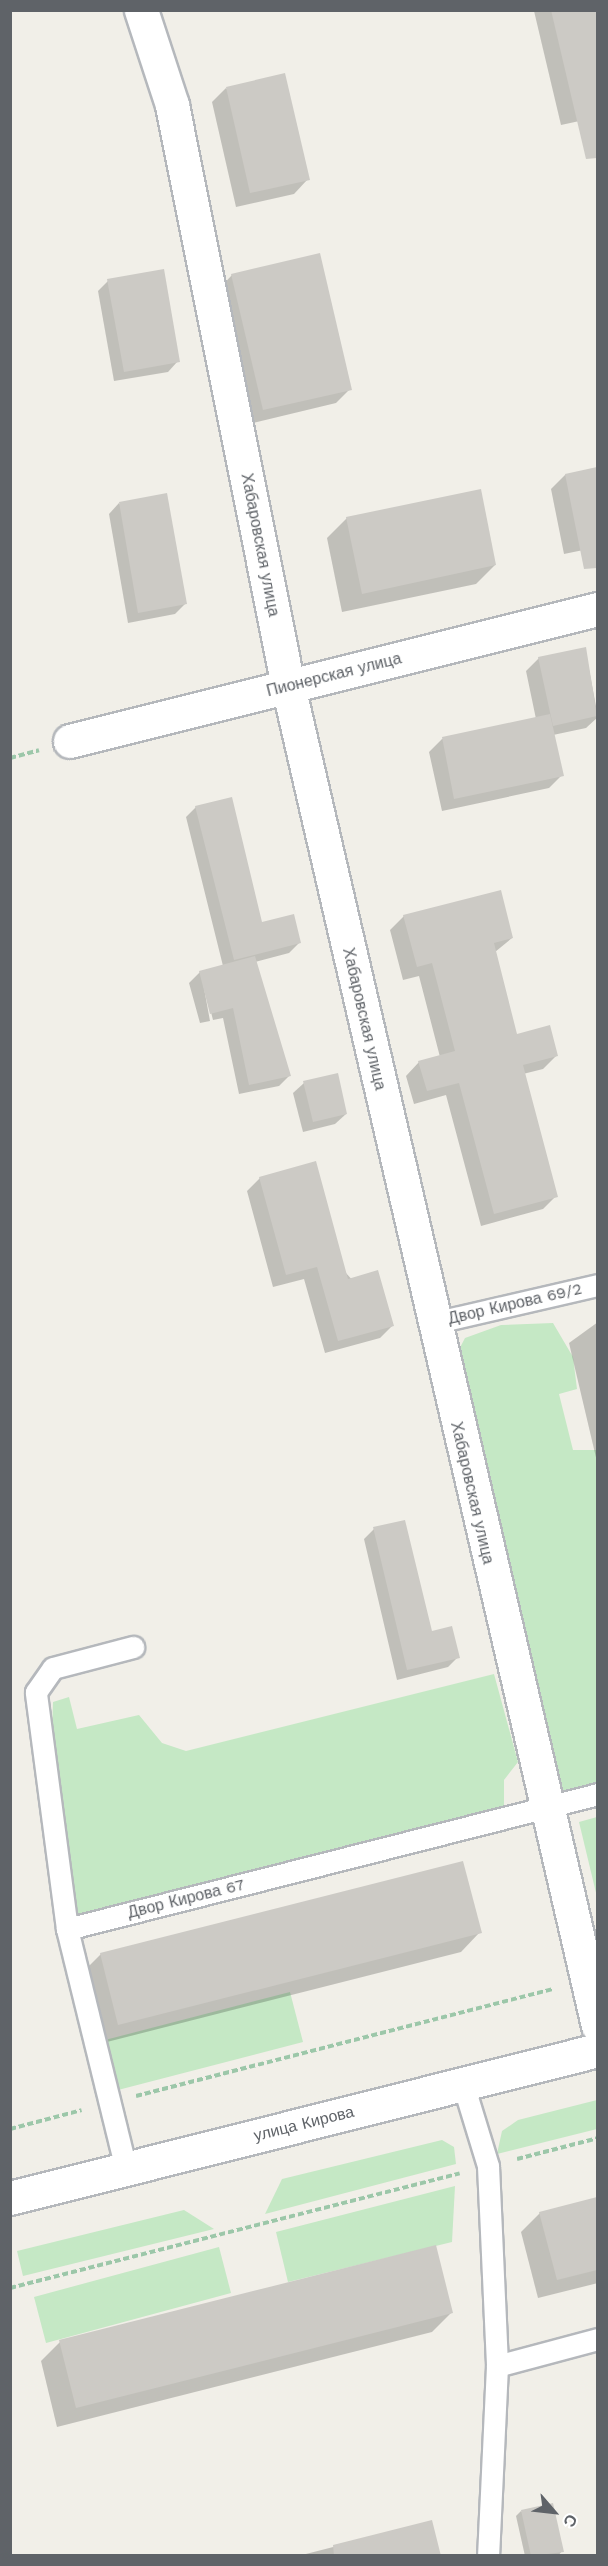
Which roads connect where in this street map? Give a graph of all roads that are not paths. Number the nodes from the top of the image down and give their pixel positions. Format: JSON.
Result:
{"nodes":[{"id":1,"x":141,"y":10,"type":"edge"},
{"id":2,"x":597,"y":609,"type":"edge"},
{"id":3,"x":288,"y":686,"type":"junction"},
{"id":4,"x":69,"y":741,"type":"dead end"},
{"id":5,"x":597,"y":1285,"type":"edge"},
{"id":6,"x":433,"y":1323,"type":"junction"},
{"id":7,"x":133,"y":1647,"type":"dead end"},
{"id":8,"x":597,"y":1794,"type":"edge"},
{"id":9,"x":543,"y":1806,"type":"junction"},
{"id":10,"x":67,"y":1929,"type":"junction"},
{"id":11,"x":597,"y":2026,"type":"edge"},
{"id":12,"x":597,"y":2050,"type":"edge"},
{"id":13,"x":463,"y":2084,"type":"junction"},
{"id":14,"x":126,"y":2169,"type":"junction"},
{"id":15,"x":10,"y":2198,"type":"edge"},
{"id":16,"x":597,"y":2339,"type":"edge"},
{"id":17,"x":497,"y":2366,"type":"junction"},
{"id":18,"x":488,"y":2556,"type":"edge"}],
"edges":[{"from":1,"to":3,"type":"street","name":"Хабаровская улица"},
{"from":2,"to":3,"type":"street","name":"Пионерская улица"},
{"from":3,"to":4,"type":"street","name":"Пионерская улица"},
{"from":3,"to":6,"type":"street","name":"Хабаровская улица"},
{"from":5,"to":6,"type":"lane","name":"Двор Кирова 69/2"},
{"from":6,"to":9,"type":"street","name":"Хабаровская улица"},
{"from":7,"to":10,"type":"lane"},
{"from":8,"to":9,"type":"lane"},
{"from":9,"to":10,"type":"lane","name":"Двор Кирова 67"},
{"from":9,"to":11,"type":"street","name":"Хабаровская улица"},
{"from":10,"to":14,"type":"lane"},
{"from":12,"to":13,"type":"street","name":"улица Кирова"},
{"from":13,"to":14,"type":"street","name":"улица Кирова"},
{"from":13,"to":17,"type":"lane"},
{"from":14,"to":15,"type":"street","name":"улица Кирова"},
{"from":16,"to":17,"type":"lane"},
{"from":17,"to":18,"type":"lane"}]}
